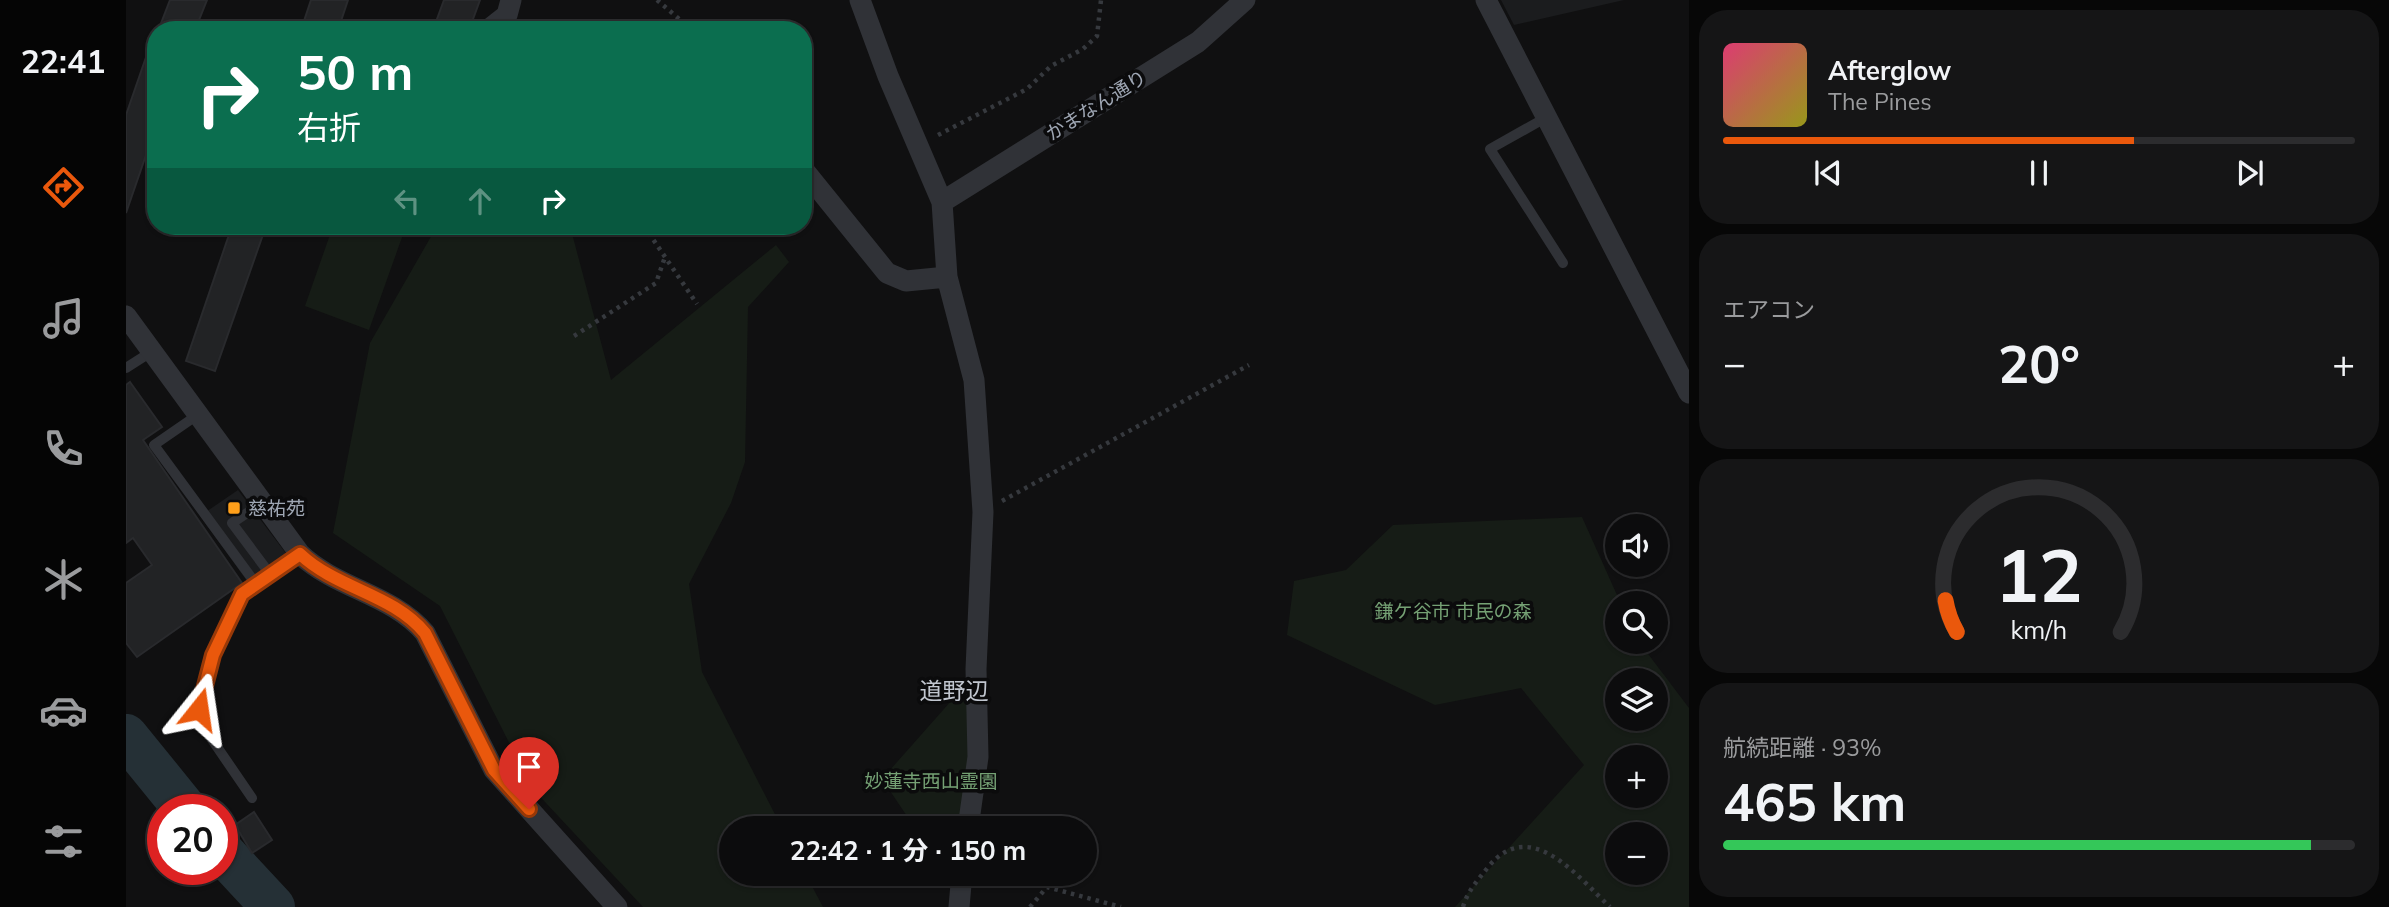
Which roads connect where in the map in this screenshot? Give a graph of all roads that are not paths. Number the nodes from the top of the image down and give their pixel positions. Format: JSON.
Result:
{"nodes":[{"id":1,"x":511,"y":0,"type":"edge"},
{"id":2,"x":860,"y":0,"type":"edge"},
{"id":3,"x":1245,"y":0,"type":"edge"},
{"id":4,"x":1486,"y":0,"type":"edge"},
{"id":5,"x":499,"y":21,"type":"edge"},
{"id":6,"x":1546,"y":117,"type":"junction"},
{"id":7,"x":812,"y":180,"type":"edge"},
{"id":8,"x":942,"y":202,"type":"junction"},
{"id":9,"x":1563,"y":262,"type":"dead end"},
{"id":10,"x":947,"y":277,"type":"junction"},
{"id":11,"x":126,"y":316,"type":"edge"},
{"id":12,"x":151,"y":352,"type":"junction"},
{"id":13,"x":126,"y":368,"type":"edge"},
{"id":14,"x":1689,"y":393,"type":"edge"},
{"id":15,"x":196,"y":416,"type":"junction"},
{"id":16,"x":262,"y":503,"type":"junction"},
{"id":17,"x":300,"y":554,"type":"junction"},
{"id":18,"x":270,"y":574,"type":"junction"},
{"id":19,"x":256,"y":584,"type":"junction"},
{"id":20,"x":252,"y":798,"type":"dead end"},
{"id":21,"x":970,"y":816,"type":"edge"},
{"id":22,"x":961,"y":886,"type":"edge"},
{"id":23,"x":617,"y":907,"type":"edge"},
{"id":24,"x":959,"y":907,"type":"edge"}],
"edges":[{"from":1,"to":5,"type":"street"},
{"from":2,"to":8,"type":"street"},
{"from":3,"to":8,"type":"street","name":"かまなん通り"},
{"from":4,"to":6,"type":"street"},
{"from":6,"to":9,"type":"lane"},
{"from":6,"to":14,"type":"street"},
{"from":7,"to":10,"type":"street"},
{"from":8,"to":10,"type":"street"},
{"from":10,"to":21,"type":"street"},
{"from":11,"to":12,"type":"street"},
{"from":12,"to":13,"type":"lane"},
{"from":12,"to":15,"type":"street"},
{"from":15,"to":16,"type":"street"},
{"from":15,"to":19,"type":"lane"},
{"from":16,"to":17,"type":"street"},
{"from":16,"to":18,"type":"lane"},
{"from":17,"to":18,"type":"lane"},
{"from":17,"to":23,"type":"street"},
{"from":18,"to":19,"type":"lane"},
{"from":19,"to":20,"type":"lane"},
{"from":22,"to":24,"type":"street"}]}
